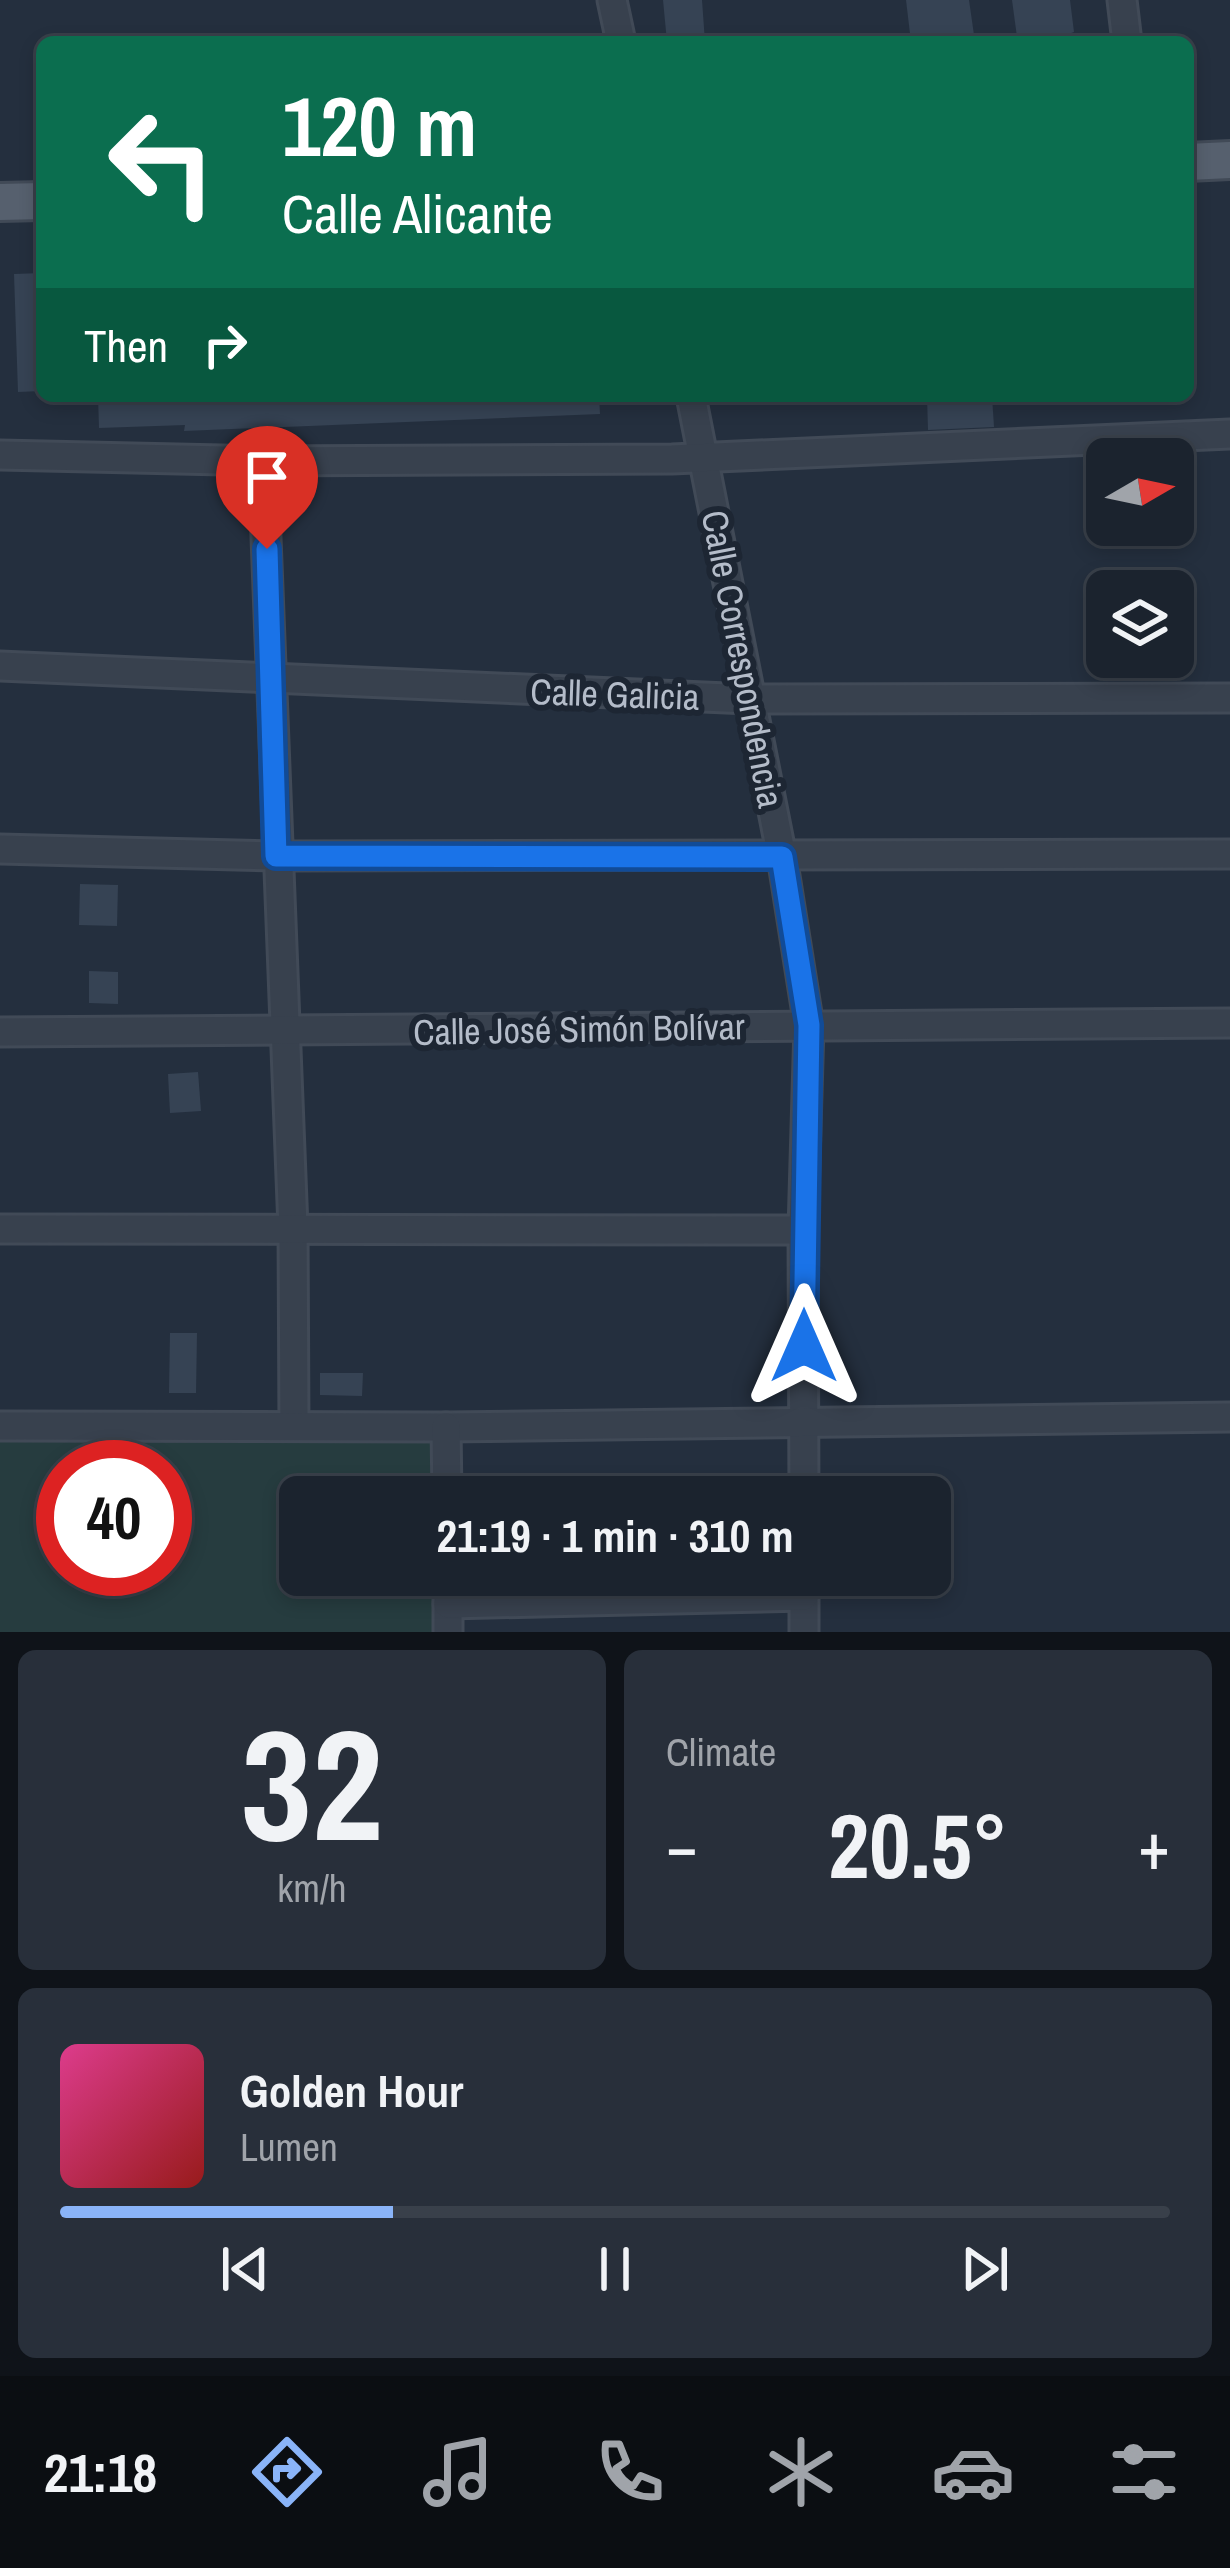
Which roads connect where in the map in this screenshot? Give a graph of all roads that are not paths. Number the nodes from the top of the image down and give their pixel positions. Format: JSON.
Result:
{"nodes":[{"id":1,"x":612,"y":0,"type":"edge"},
{"id":2,"x":1122,"y":0,"type":"edge"},
{"id":3,"x":620,"y":36,"type":"edge"},
{"id":4,"x":1126,"y":36,"type":"edge"},
{"id":5,"x":1230,"y":160,"type":"edge"},
{"id":6,"x":1194,"y":162,"type":"edge"},
{"id":7,"x":36,"y":201,"type":"edge"},
{"id":8,"x":0,"y":202,"type":"edge"},
{"id":9,"x":692,"y":402,"type":"edge"},
{"id":10,"x":1230,"y":434,"type":"edge"},
{"id":11,"x":0,"y":455,"type":"edge"},
{"id":12,"x":703,"y":458,"type":"junction"},
{"id":13,"x":263,"y":461,"type":"junction"},
{"id":14,"x":0,"y":666,"type":"edge"},
{"id":15,"x":273,"y":680,"type":"junction"},
{"id":16,"x":1230,"y":698,"type":"edge"},
{"id":17,"x":749,"y":699,"type":"junction"},
{"id":18,"x":0,"y":849,"type":"edge"},
{"id":19,"x":1230,"y":854,"type":"edge"},
{"id":20,"x":276,"y":856,"type":"junction"},
{"id":21,"x":782,"y":857,"type":"junction"},
{"id":22,"x":1230,"y":1023,"type":"edge"},
{"id":23,"x":809,"y":1025,"type":"junction"},
{"id":24,"x":0,"y":1032,"type":"edge"},
{"id":25,"x":284,"y":1033,"type":"junction"},
{"id":26,"x":293,"y":1228,"type":"junction"},
{"id":27,"x":0,"y":1229,"type":"edge"},
{"id":28,"x":803,"y":1230,"type":"junction"},
{"id":29,"x":1230,"y":1417,"type":"edge"},
{"id":30,"x":804,"y":1423,"type":"junction"},
{"id":31,"x":0,"y":1426,"type":"edge"},
{"id":32,"x":294,"y":1426,"type":"junction"},
{"id":33,"x":446,"y":1427,"type":"junction"},
{"id":34,"x":447,"y":1476,"type":"edge"},
{"id":35,"x":804,"y":1476,"type":"edge"},
{"id":36,"x":693,"y":1596,"type":"edge"},
{"id":37,"x":804,"y":1596,"type":"edge"},
{"id":38,"x":448,"y":1618,"type":"edge"},
{"id":39,"x":804,"y":1632,"type":"edge"}],
"edges":[{"from":1,"to":3,"type":"street"},
{"from":2,"to":4,"type":"street"},
{"from":5,"to":6,"type":"main road"},
{"from":7,"to":8,"type":"main road"},
{"from":9,"to":12,"type":"street","name":"Calle Correspondencia"},
{"from":10,"to":12,"type":"street"},
{"from":11,"to":13,"type":"street"},
{"from":12,"to":13,"type":"street"},
{"from":12,"to":17,"type":"street","name":"Calle Correspondencia"},
{"from":13,"to":15,"type":"street"},
{"from":14,"to":15,"type":"street","name":"Calle Galicia"},
{"from":15,"to":17,"type":"street","name":"Calle Galicia"},
{"from":15,"to":20,"type":"street"},
{"from":16,"to":17,"type":"street","name":"Calle Galicia"},
{"from":17,"to":21,"type":"street","name":"Calle Correspondencia"},
{"from":18,"to":20,"type":"street"},
{"from":19,"to":21,"type":"street"},
{"from":20,"to":21,"type":"street"},
{"from":20,"to":25,"type":"street"},
{"from":21,"to":23,"type":"street","name":"Calle Correspondencia"},
{"from":22,"to":23,"type":"street","name":"Calle José Simón Bolívar"},
{"from":23,"to":25,"type":"street","name":"Calle José Simón Bolívar"},
{"from":23,"to":28,"type":"street","name":"Calle Correspondencia"},
{"from":24,"to":25,"type":"street","name":"Calle José Simón Bolívar"},
{"from":25,"to":26,"type":"street"},
{"from":26,"to":27,"type":"street"},
{"from":26,"to":28,"type":"street"},
{"from":26,"to":32,"type":"street"},
{"from":28,"to":30,"type":"street","name":"Calle Correspondencia"},
{"from":29,"to":30,"type":"street"},
{"from":30,"to":33,"type":"street"},
{"from":30,"to":35,"type":"street","name":"Calle Correspondencia"},
{"from":31,"to":32,"type":"street"},
{"from":32,"to":33,"type":"street"},
{"from":33,"to":34,"type":"street"},
{"from":36,"to":38,"type":"street"},
{"from":37,"to":39,"type":"street"}]}
